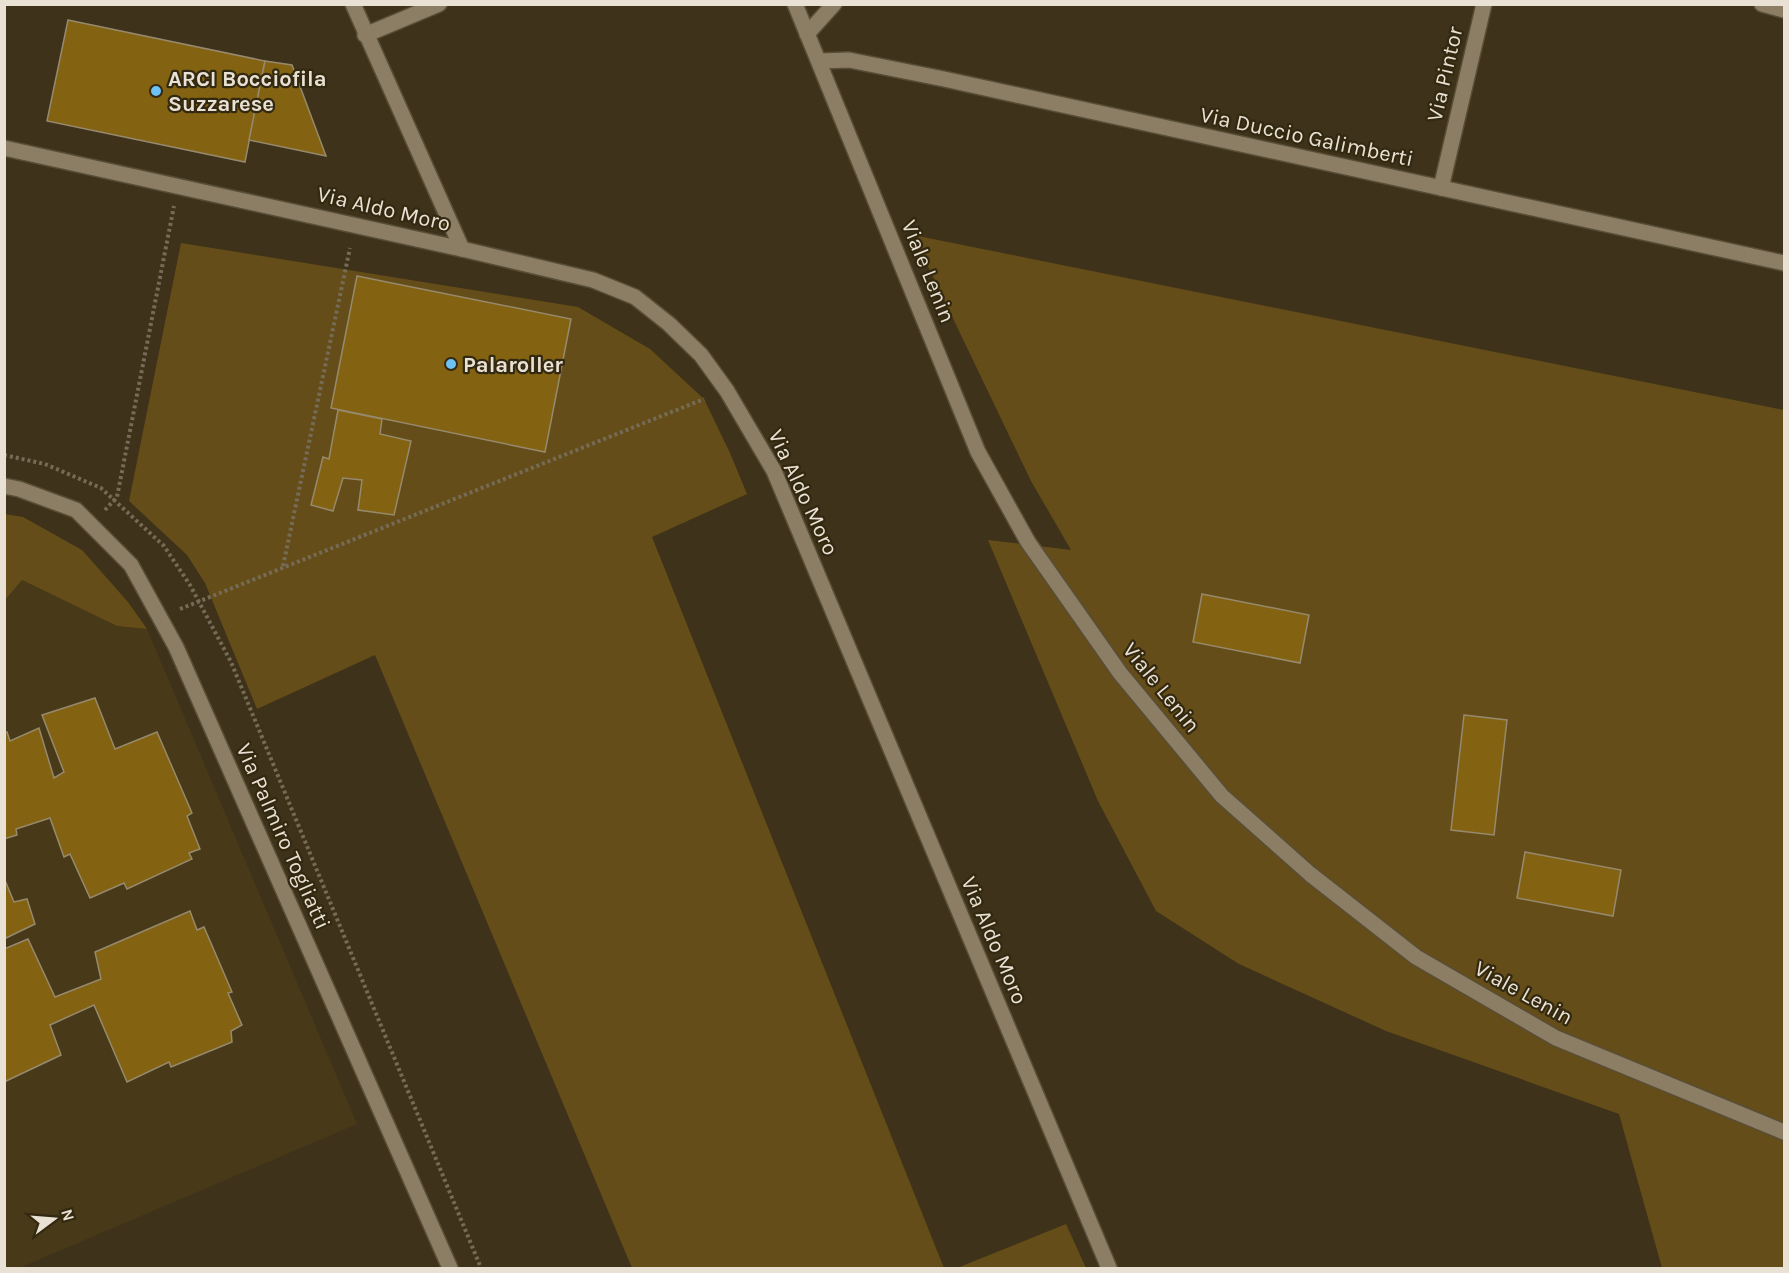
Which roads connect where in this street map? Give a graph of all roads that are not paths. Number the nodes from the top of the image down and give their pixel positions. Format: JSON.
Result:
{"nodes":[{"id":1,"x":353,"y":4,"type":"edge"},
{"id":2,"x":439,"y":4,"type":"edge"},
{"id":3,"x":795,"y":4,"type":"edge"},
{"id":4,"x":834,"y":4,"type":"edge"},
{"id":5,"x":1484,"y":4,"type":"edge"},
{"id":6,"x":1762,"y":4,"type":"edge"},
{"id":7,"x":1785,"y":10,"type":"edge"},
{"id":8,"x":807,"y":34,"type":"junction"},
{"id":9,"x":365,"y":35,"type":"junction"},
{"id":10,"x":819,"y":61,"type":"junction"},
{"id":11,"x":4,"y":148,"type":"edge"},
{"id":12,"x":1441,"y":188,"type":"junction"},
{"id":13,"x":462,"y":249,"type":"junction"},
{"id":14,"x":1785,"y":263,"type":"edge"},
{"id":15,"x":4,"y":486,"type":"edge"},
{"id":16,"x":1785,"y":1132,"type":"edge"},
{"id":17,"x":450,"y":1269,"type":"edge"},
{"id":18,"x":1109,"y":1269,"type":"edge"}],
"edges":[{"from":1,"to":9,"type":"street"},
{"from":2,"to":9,"type":"street"},
{"from":3,"to":8,"type":"street","name":"Viale Lenin"},
{"from":4,"to":8,"type":"street"},
{"from":5,"to":12,"type":"street","name":"Via Pintor"},
{"from":6,"to":7,"type":"street"},
{"from":8,"to":10,"type":"street","name":"Viale Lenin"},
{"from":9,"to":13,"type":"street"},
{"from":10,"to":12,"type":"street","name":"Via Duccio Galimberti"},
{"from":10,"to":16,"type":"street","name":"Viale Lenin"},
{"from":11,"to":13,"type":"street","name":"Via Aldo Moro"},
{"from":12,"to":14,"type":"street","name":"Via Duccio Galimberti"},
{"from":13,"to":18,"type":"street","name":"Via Aldo Moro"},
{"from":15,"to":17,"type":"street","name":"Via Palmiro Togliatti"}]}
